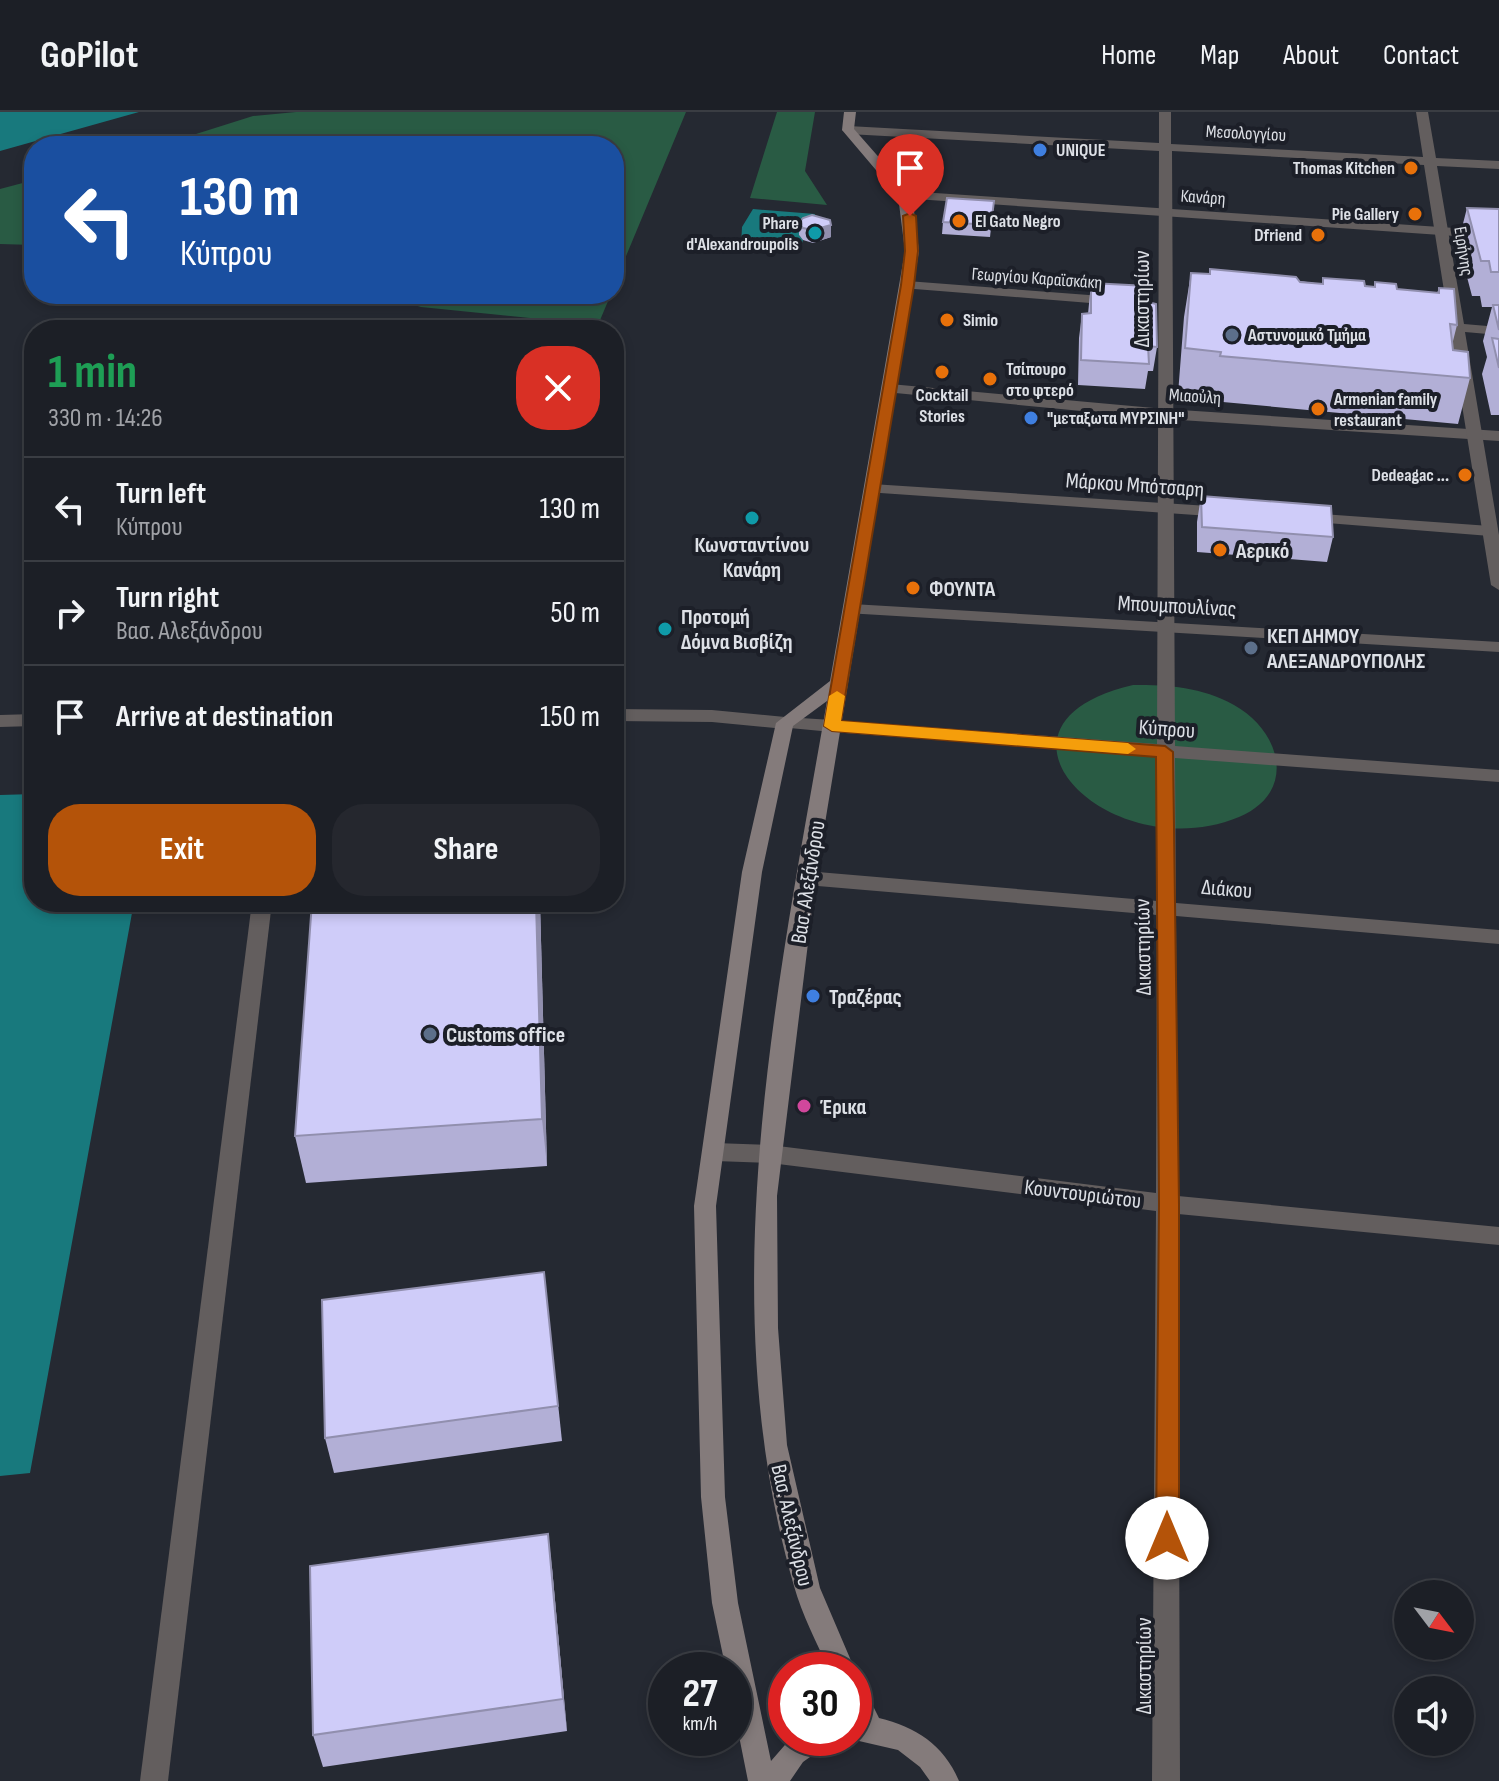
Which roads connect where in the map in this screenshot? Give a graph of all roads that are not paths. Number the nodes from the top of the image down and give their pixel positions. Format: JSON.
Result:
{"nodes":[{"id":1,"x":850,"y":112,"type":"edge"},
{"id":2,"x":1165,"y":112,"type":"edge"},
{"id":3,"x":1422,"y":112,"type":"edge"},
{"id":4,"x":848,"y":130,"type":"junction"},
{"id":5,"x":1165,"y":146,"type":"junction"},
{"id":6,"x":1430,"y":161,"type":"junction"},
{"id":7,"x":1499,"y":165,"type":"edge"},
{"id":8,"x":905,"y":195,"type":"junction"},
{"id":9,"x":1165,"y":212,"type":"junction"},
{"id":10,"x":1441,"y":231,"type":"junction"},
{"id":11,"x":1499,"y":235,"type":"edge"},
{"id":12,"x":907,"y":285,"type":"junction"},
{"id":13,"x":1158,"y":304,"type":"junction"},
{"id":14,"x":1411,"y":324,"type":"edge"},
{"id":15,"x":1457,"y":328,"type":"junction"},
{"id":16,"x":1499,"y":331,"type":"edge"},
{"id":17,"x":890,"y":389,"type":"junction"},
{"id":18,"x":1165,"y":414,"type":"junction"},
{"id":19,"x":1474,"y":434,"type":"junction"},
{"id":20,"x":1499,"y":436,"type":"edge"},
{"id":21,"x":872,"y":489,"type":"junction"},
{"id":22,"x":1165,"y":508,"type":"junction"},
{"id":23,"x":1242,"y":514,"type":"edge"},
{"id":24,"x":1289,"y":517,"type":"edge"},
{"id":25,"x":1490,"y":531,"type":"junction"},
{"id":26,"x":1499,"y":585,"type":"edge"},
{"id":27,"x":852,"y":609,"type":"junction"},
{"id":28,"x":1165,"y":626,"type":"junction"},
{"id":29,"x":1499,"y":647,"type":"edge"},
{"id":30,"x":840,"y":683,"type":"junction"},
{"id":31,"x":624,"y":715,"type":"edge"},
{"id":32,"x":24,"y":720,"type":"edge"},
{"id":33,"x":0,"y":721,"type":"edge"},
{"id":34,"x":785,"y":723,"type":"junction"},
{"id":35,"x":832,"y":726,"type":"junction"},
{"id":36,"x":1165,"y":752,"type":"junction"},
{"id":37,"x":1499,"y":776,"type":"edge"},
{"id":38,"x":806,"y":878,"type":"junction"},
{"id":39,"x":1165,"y":907,"type":"junction"},
{"id":40,"x":261,"y":912,"type":"edge"},
{"id":41,"x":1499,"y":937,"type":"edge"},
{"id":42,"x":715,"y":1152,"type":"junction"},
{"id":43,"x":770,"y":1154,"type":"junction"},
{"id":44,"x":1169,"y":1204,"type":"junction"},
{"id":45,"x":1499,"y":1236,"type":"edge"},
{"id":46,"x":834,"y":1652,"type":"edge"},
{"id":47,"x":872,"y":1730,"type":"edge"},
{"id":48,"x":791,"y":1756,"type":"edge"},
{"id":49,"x":154,"y":1781,"type":"edge"},
{"id":50,"x":762,"y":1781,"type":"edge"},
{"id":51,"x":774,"y":1781,"type":"edge"},
{"id":52,"x":945,"y":1781,"type":"edge"},
{"id":53,"x":1166,"y":1781,"type":"edge"}],
"edges":[{"from":1,"to":4,"type":"main road"},
{"from":2,"to":5,"type":"street","name":"Δικαστηρίων"},
{"from":3,"to":6,"type":"street","name":"Ειρήνης"},
{"from":4,"to":5,"type":"street","name":"Μεσολογγίου"},
{"from":4,"to":8,"type":"main road"},
{"from":5,"to":6,"type":"street","name":"Μεσολογγίου"},
{"from":5,"to":9,"type":"street","name":"Δικαστηρίων"},
{"from":6,"to":7,"type":"street","name":"Μεσολογγίου"},
{"from":6,"to":10,"type":"street","name":"Ειρήνης"},
{"from":8,"to":9,"type":"street","name":"Κανάρη"},
{"from":8,"to":12,"type":"main road","name":"Βασ. Αλεξάνδρου"},
{"from":9,"to":10,"type":"street","name":"Κανάρη"},
{"from":9,"to":13,"type":"street","name":"Δικαστηρίων"},
{"from":10,"to":11,"type":"street","name":"Κανάρη"},
{"from":10,"to":15,"type":"street","name":"Ειρήνης"},
{"from":12,"to":13,"type":"street","name":"Γεωργίου Καραϊσκάκη"},
{"from":12,"to":17,"type":"main road","name":"Βασ. Αλεξάνδρου"},
{"from":13,"to":18,"type":"street","name":"Δικαστηρίων"},
{"from":14,"to":15,"type":"street"},
{"from":15,"to":16,"type":"street"},
{"from":15,"to":19,"type":"street","name":"Ειρήνης"},
{"from":17,"to":18,"type":"street","name":"Μιαούλη"},
{"from":17,"to":21,"type":"main road","name":"Βασ. Αλεξάνδρου"},
{"from":18,"to":19,"type":"street","name":"Μιαούλη"},
{"from":18,"to":22,"type":"street","name":"Δικαστηρίων"},
{"from":19,"to":20,"type":"street","name":"Μιαούλη"},
{"from":19,"to":25,"type":"street","name":"Ειρήνης"},
{"from":21,"to":22,"type":"street","name":"Μάρκου Μπότσαρη"},
{"from":21,"to":27,"type":"main road","name":"Βασ. Αλεξάνδρου"},
{"from":22,"to":23,"type":"street","name":"Μάρκου Μπότσαρη"},
{"from":22,"to":28,"type":"street","name":"Δικαστηρίων"},
{"from":24,"to":25,"type":"street"},
{"from":25,"to":26,"type":"street","name":"Ειρήνης"},
{"from":27,"to":28,"type":"street","name":"Μπουμπουλίνας"},
{"from":27,"to":30,"type":"main road","name":"Βασ. Αλεξάνδρου"},
{"from":28,"to":29,"type":"street","name":"Μπουμπουλίνας"},
{"from":28,"to":36,"type":"street","name":"Δικαστηρίων"},
{"from":30,"to":34,"type":"main road"},
{"from":30,"to":35,"type":"main road","name":"Βασ. Αλεξάνδρου"},
{"from":31,"to":34,"type":"street","name":"Κύπρου"},
{"from":32,"to":33,"type":"street"},
{"from":34,"to":35,"type":"street","name":"Κύπρου"},
{"from":34,"to":42,"type":"main road"},
{"from":35,"to":36,"type":"street","name":"Κύπρου"},
{"from":35,"to":38,"type":"main road","name":"Βασ. Αλεξάνδρου"},
{"from":36,"to":37,"type":"street","name":"Κύπρου"},
{"from":36,"to":39,"type":"street","name":"Δικαστηρίων"},
{"from":38,"to":39,"type":"street","name":"Διάκου"},
{"from":38,"to":43,"type":"main road","name":"Βασ. Αλεξάνδρου"},
{"from":39,"to":41,"type":"street","name":"Διάκου"},
{"from":39,"to":44,"type":"street","name":"Δικαστηρίων"},
{"from":40,"to":49,"type":"street"},
{"from":42,"to":43,"type":"street","name":"Κουντουριώτου"},
{"from":42,"to":50,"type":"main road"},
{"from":43,"to":44,"type":"street","name":"Κουντουριώτου"},
{"from":43,"to":46,"type":"main road","name":"Βασ. Αλεξάνδρου"},
{"from":44,"to":45,"type":"street","name":"Κουντουριώτου"},
{"from":44,"to":53,"type":"street","name":"Δικαστηρίων"},
{"from":47,"to":52,"type":"main road"},
{"from":48,"to":51,"type":"main road"}]}
